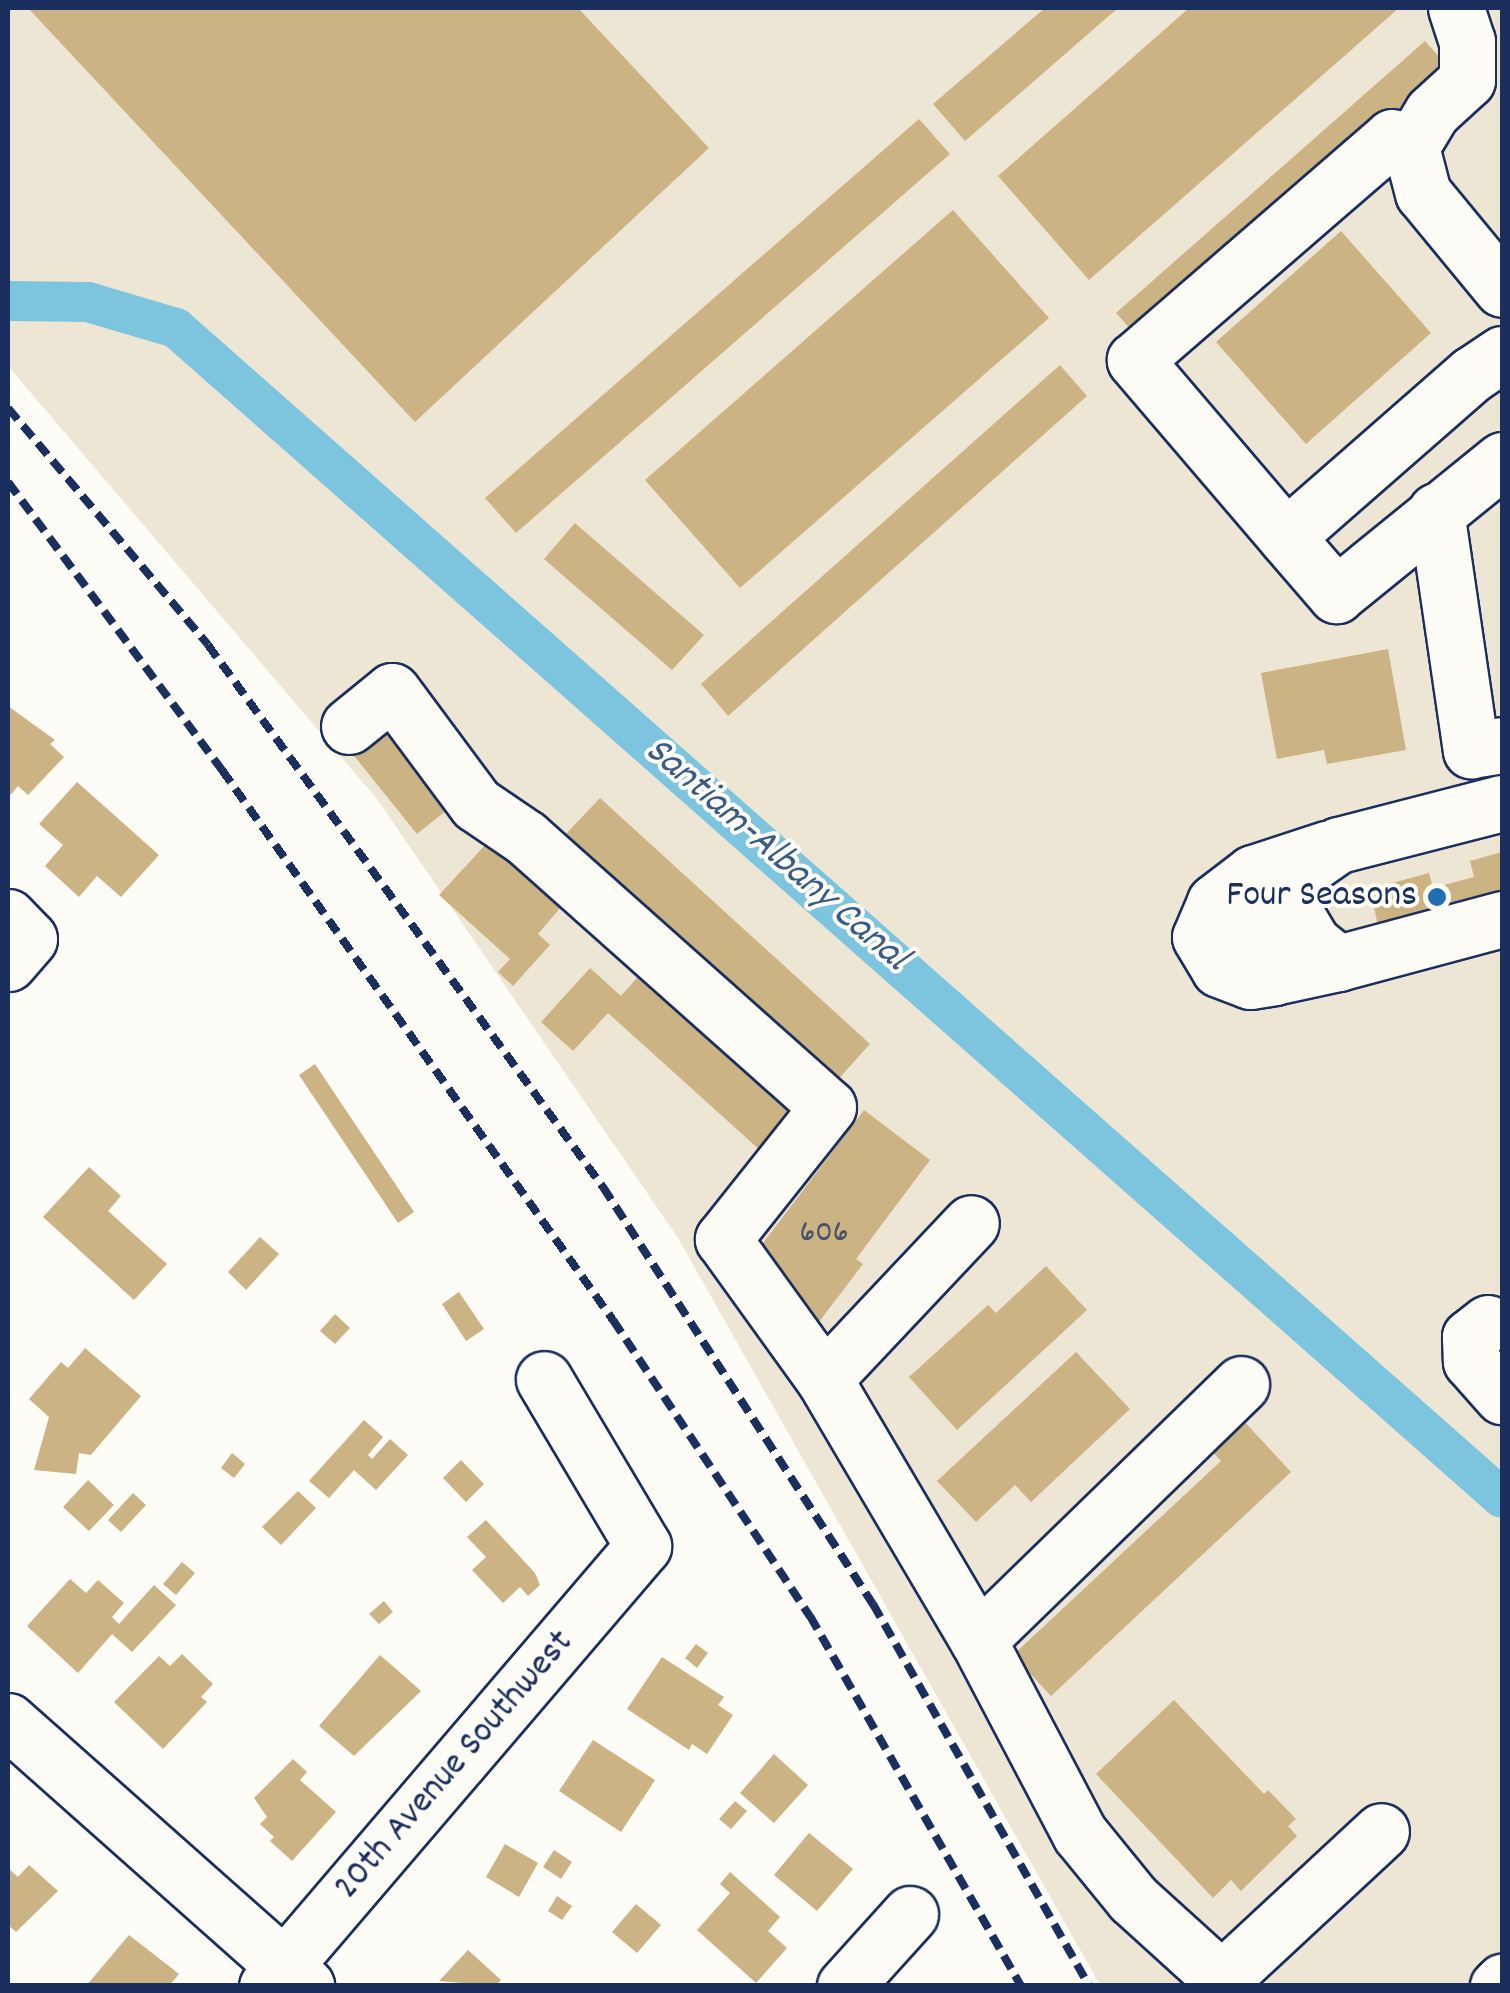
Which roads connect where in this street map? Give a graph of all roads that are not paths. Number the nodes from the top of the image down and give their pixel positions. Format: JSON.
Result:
{"nodes":[{"id":1,"x":1473,"y":15,"type":"edge"},
{"id":2,"x":1411,"y":147,"type":"junction"},
{"id":3,"x":1502,"y":289,"type":"edge"},
{"id":4,"x":1502,"y":354,"type":"edge"},
{"id":5,"x":1502,"y":460,"type":"edge"},
{"id":6,"x":1436,"y":510,"type":"junction"},
{"id":7,"x":1286,"y":537,"type":"junction"},
{"id":8,"x":348,"y":726,"type":"dead end"},
{"id":9,"x":1502,"y":746,"type":"edge"},
{"id":10,"x":1502,"y":804,"type":"edge"},
{"id":11,"x":1338,"y":845,"type":"junction"},
{"id":12,"x":1502,"y":888,"type":"edge"},
{"id":13,"x":8,"y":917,"type":"edge"},
{"id":14,"x":1502,"y":919,"type":"edge"},
{"id":15,"x":1308,"y":961,"type":"junction"},
{"id":16,"x":8,"y":963,"type":"edge"},
{"id":17,"x":971,"y":1223,"type":"dead end"},
{"id":18,"x":1498,"y":1332,"type":"edge"},
{"id":19,"x":544,"y":1379,"type":"dead end"},
{"id":20,"x":824,"y":1379,"type":"junction"},
{"id":21,"x":1241,"y":1384,"type":"dead end"},
{"id":22,"x":1502,"y":1396,"type":"edge"},
{"id":23,"x":978,"y":1640,"type":"junction"},
{"id":24,"x":8,"y":1721,"type":"edge"},
{"id":25,"x":1381,"y":1832,"type":"dead end"},
{"id":26,"x":910,"y":1914,"type":"dead end"},
{"id":27,"x":286,"y":1979,"type":"edge"},
{"id":28,"x":1226,"y":1982,"type":"edge"},
{"id":29,"x":846,"y":1986,"type":"edge"}],
"edges":[{"from":1,"to":2,"type":"street"},
{"from":2,"to":3,"type":"street"},
{"from":2,"to":7,"type":"street"},
{"from":4,"to":7,"type":"street"},
{"from":5,"to":6,"type":"street"},
{"from":6,"to":7,"type":"street"},
{"from":6,"to":9,"type":"street"},
{"from":8,"to":20,"type":"street"},
{"from":10,"to":11,"type":"street"},
{"from":11,"to":15,"type":"street"},
{"from":11,"to":15,"type":"street"},
{"from":12,"to":15,"type":"street"},
{"from":13,"to":16,"type":"street"},
{"from":14,"to":15,"type":"street"},
{"from":17,"to":20,"type":"street"},
{"from":18,"to":22,"type":"street"},
{"from":19,"to":27,"type":"street","name":"20th Avenue Southwest"},
{"from":20,"to":23,"type":"street"},
{"from":21,"to":23,"type":"street"},
{"from":23,"to":28,"type":"street"},
{"from":24,"to":27,"type":"street"},
{"from":25,"to":28,"type":"street"},
{"from":26,"to":29,"type":"street"}]}
